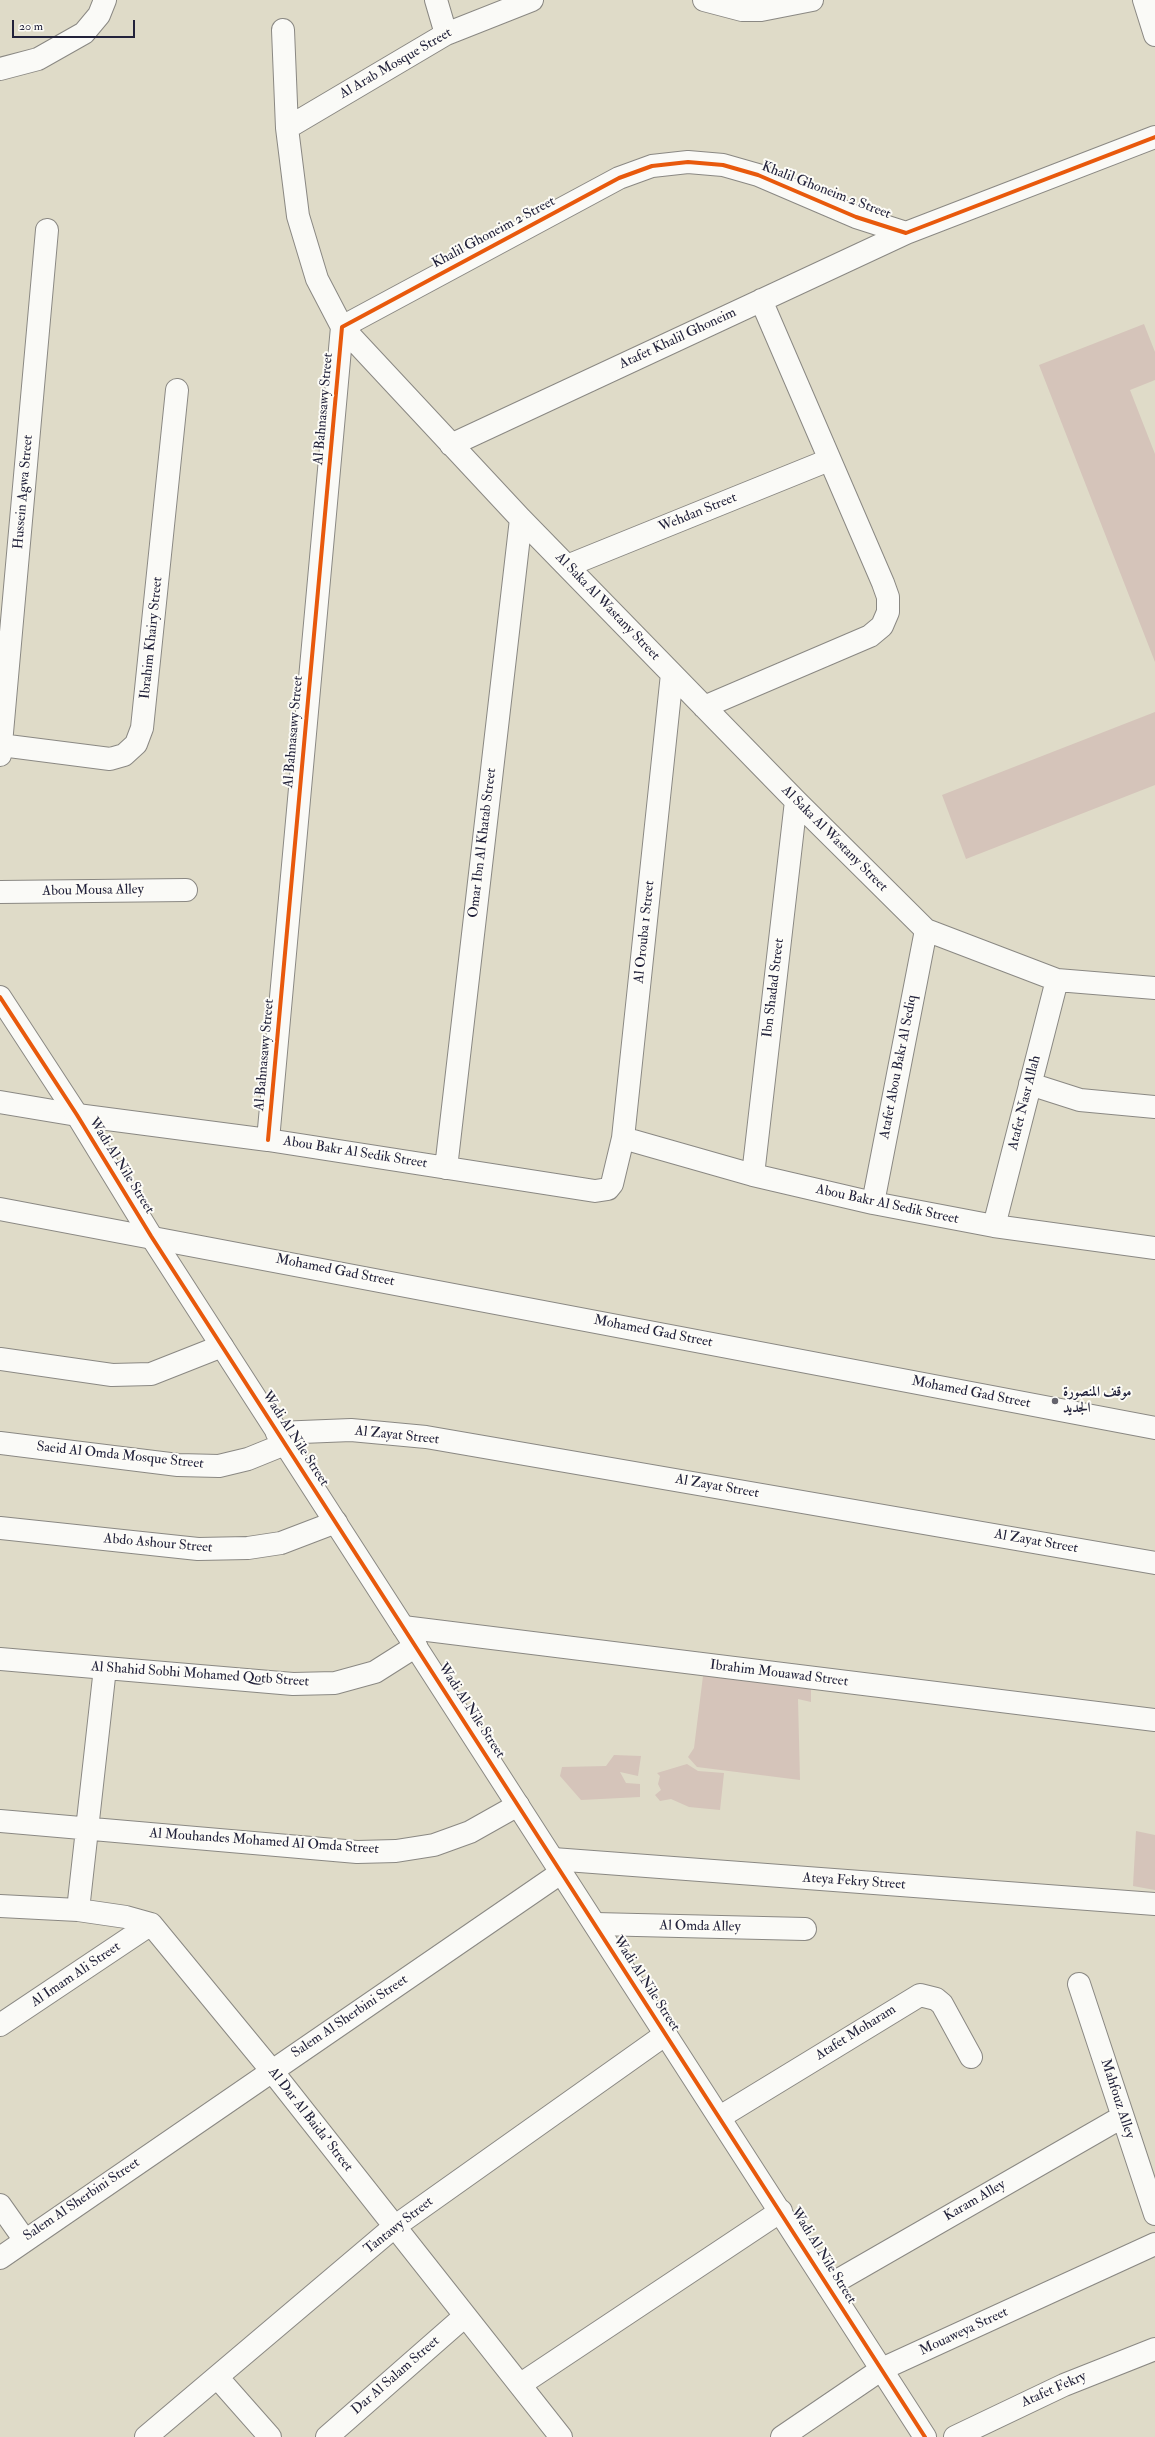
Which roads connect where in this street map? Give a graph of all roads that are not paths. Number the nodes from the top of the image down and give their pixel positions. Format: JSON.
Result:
{"nodes":[{"id":1,"x":105,"y":0,"type":"edge"},
{"id":2,"x":436,"y":0,"type":"edge"},
{"id":3,"x":532,"y":0,"type":"edge"},
{"id":4,"x":704,"y":0,"type":"edge"},
{"id":5,"x":812,"y":0,"type":"edge"},
{"id":6,"x":1144,"y":0,"type":"edge"},
{"id":7,"x":283,"y":30,"type":"dead end"},
{"id":8,"x":446,"y":34,"type":"junction"},
{"id":9,"x":1155,"y":35,"type":"edge"},
{"id":10,"x":0,"y":69,"type":"edge"},
{"id":11,"x":287,"y":128,"type":"junction"},
{"id":12,"x":1155,"y":137,"type":"edge"},
{"id":13,"x":47,"y":230,"type":"dead end"},
{"id":14,"x":906,"y":234,"type":"junction"},
{"id":15,"x":761,"y":300,"type":"junction"},
{"id":16,"x":342,"y":327,"type":"junction"},
{"id":17,"x":177,"y":390,"type":"dead end"},
{"id":18,"x":451,"y":445,"type":"junction"},
{"id":19,"x":829,"y":460,"type":"junction"},
{"id":20,"x":521,"y":519,"type":"junction"},
{"id":21,"x":567,"y":566,"type":"junction"},
{"id":22,"x":672,"y":674,"type":"junction"},
{"id":23,"x":704,"y":707,"type":"junction"},
{"id":24,"x":0,"y":748,"type":"edge"},
{"id":25,"x":796,"y":801,"type":"junction"},
{"id":26,"x":186,"y":890,"type":"dead end"},
{"id":27,"x":0,"y":892,"type":"edge"},
{"id":28,"x":926,"y":930,"type":"junction"},
{"id":29,"x":1057,"y":980,"type":"junction"},
{"id":30,"x":1155,"y":988,"type":"edge"},
{"id":31,"x":0,"y":997,"type":"edge"},
{"id":32,"x":1030,"y":1084,"type":"junction"},
{"id":33,"x":0,"y":1102,"type":"edge"},
{"id":34,"x":1155,"y":1107,"type":"edge"},
{"id":35,"x":77,"y":1115,"type":"junction"},
{"id":36,"x":623,"y":1138,"type":"junction"},
{"id":37,"x":268,"y":1140,"type":"junction"},
{"id":38,"x":446,"y":1168,"type":"junction"},
{"id":39,"x":753,"y":1175,"type":"junction"},
{"id":40,"x":608,"y":1189,"type":"joint"},
{"id":41,"x":873,"y":1203,"type":"junction"},
{"id":42,"x":0,"y":1209,"type":"edge"},
{"id":43,"x":994,"y":1226,"type":"junction"},
{"id":44,"x":151,"y":1236,"type":"junction"},
{"id":45,"x":1155,"y":1248,"type":"edge"},
{"id":46,"x":222,"y":1346,"type":"junction"},
{"id":47,"x":0,"y":1358,"type":"edge"},
{"id":48,"x":1155,"y":1428,"type":"edge"},
{"id":49,"x":281,"y":1439,"type":"junction"},
{"id":50,"x":0,"y":1443,"type":"edge"},
{"id":51,"x":336,"y":1522,"type":"junction"},
{"id":52,"x":0,"y":1528,"type":"edge"},
{"id":53,"x":1155,"y":1563,"type":"edge"},
{"id":54,"x":404,"y":1628,"type":"junction"},
{"id":55,"x":416,"y":1646,"type":"junction"},
{"id":56,"x":0,"y":1659,"type":"edge"},
{"id":57,"x":105,"y":1668,"type":"junction"},
{"id":58,"x":1155,"y":1720,"type":"edge"},
{"id":59,"x":518,"y":1805,"type":"junction"},
{"id":60,"x":0,"y":1821,"type":"edge"},
{"id":61,"x":88,"y":1828,"type":"junction"},
{"id":62,"x":557,"y":1866,"type":"junction"},
{"id":63,"x":1155,"y":1904,"type":"edge"},
{"id":64,"x":0,"y":1906,"type":"edge"},
{"id":65,"x":78,"y":1910,"type":"junction"},
{"id":66,"x":151,"y":1924,"type":"junction"},
{"id":67,"x":595,"y":1924,"type":"junction"},
{"id":68,"x":805,"y":1929,"type":"dead end"},
{"id":69,"x":1079,"y":1984,"type":"dead end"},
{"id":70,"x":0,"y":2025,"type":"edge"},
{"id":71,"x":666,"y":2034,"type":"junction"},
{"id":72,"x":971,"y":2057,"type":"dead end"},
{"id":73,"x":272,"y":2071,"type":"junction"},
{"id":74,"x":720,"y":2117,"type":"junction"},
{"id":75,"x":1122,"y":2117,"type":"junction"},
{"id":76,"x":0,"y":2205,"type":"edge"},
{"id":77,"x":782,"y":2211,"type":"junction"},
{"id":78,"x":1155,"y":2214,"type":"edge"},
{"id":79,"x":394,"y":2227,"type":"junction"},
{"id":80,"x":24,"y":2240,"type":"junction"},
{"id":81,"x":1155,"y":2244,"type":"edge"},
{"id":82,"x":0,"y":2258,"type":"edge"},
{"id":83,"x":828,"y":2286,"type":"junction"},
{"id":84,"x":464,"y":2316,"type":"junction"},
{"id":85,"x":1155,"y":2349,"type":"edge"},
{"id":86,"x":882,"y":2370,"type":"junction"},
{"id":87,"x":217,"y":2377,"type":"junction"},
{"id":88,"x":521,"y":2384,"type":"junction"},
{"id":89,"x":146,"y":2437,"type":"edge"},
{"id":90,"x":270,"y":2437,"type":"edge"},
{"id":91,"x":327,"y":2437,"type":"edge"},
{"id":92,"x":561,"y":2437,"type":"edge"},
{"id":93,"x":782,"y":2437,"type":"edge"},
{"id":94,"x":926,"y":2437,"type":"edge"},
{"id":95,"x":955,"y":2437,"type":"edge"}],
"edges":[{"from":1,"to":10,"type":"street"},
{"from":2,"to":8,"type":"street"},
{"from":3,"to":8,"type":"street","name":"Al Arab Mosque Street"},
{"from":4,"to":5,"type":"street"},
{"from":6,"to":9,"type":"street"},
{"from":7,"to":11,"type":"street","name":"Al Saka Al Wastany Street"},
{"from":8,"to":11,"type":"street","name":"Al Arab Mosque Street"},
{"from":11,"to":16,"type":"street","name":"Al Saka Al Wastany Street"},
{"from":12,"to":14,"type":"street"},
{"from":13,"to":24,"type":"street","name":"Hussein Agwa Street"},
{"from":14,"to":15,"type":"street","name":"Atafet Khalil Ghoneim"},
{"from":14,"to":16,"type":"street","name":"Khalil Ghoneim 2 Street"},
{"from":15,"to":18,"type":"street","name":"Atafet Khalil Ghoneim"},
{"from":15,"to":19,"type":"street"},
{"from":16,"to":18,"type":"street","name":"Al Saka Al Wastany Street"},
{"from":16,"to":37,"type":"street","name":"Al Bahnasawy Street"},
{"from":17,"to":24,"type":"street","name":"Ibrahim Khairy Street"},
{"from":18,"to":20,"type":"street","name":"Al Saka Al Wastany Street"},
{"from":19,"to":21,"type":"street","name":"Wehdan Street"},
{"from":19,"to":23,"type":"street"},
{"from":20,"to":21,"type":"street","name":"Al Saka Al Wastany Street"},
{"from":20,"to":38,"type":"street","name":"Omar Ibn Al Khatab Street"},
{"from":21,"to":22,"type":"street","name":"Al Saka Al Wastany Street"},
{"from":22,"to":23,"type":"street","name":"Al Saka Al Wastany Street"},
{"from":22,"to":36,"type":"street","name":"Al Orouba 1 Street"},
{"from":23,"to":25,"type":"street","name":"Al Saka Al Wastany Street"},
{"from":25,"to":28,"type":"street","name":"Al Saka Al Wastany Street"},
{"from":25,"to":39,"type":"street","name":"Ibn Shadad Street"},
{"from":26,"to":27,"type":"street","name":"Abou Mousa Alley"},
{"from":28,"to":29,"type":"street","name":"Al Saka Al Wastany Street"},
{"from":28,"to":41,"type":"street","name":"Atafet Abou Bakr Al Sediq"},
{"from":29,"to":30,"type":"street","name":"Al Saka Al Wastany Street"},
{"from":29,"to":32,"type":"street","name":"Atafet Nasr Allah"},
{"from":31,"to":35,"type":"street","name":"Wadi Al Nile Street"},
{"from":32,"to":34,"type":"street"},
{"from":32,"to":43,"type":"street","name":"Atafet Nasr Allah"},
{"from":33,"to":35,"type":"street","name":"Abou Bakr Al Sedik Street"},
{"from":35,"to":37,"type":"street","name":"Abou Bakr Al Sedik Street"},
{"from":35,"to":44,"type":"street","name":"Wadi Al Nile Street"},
{"from":36,"to":39,"type":"street","name":"Abou Bakr Al Sedik Street"},
{"from":36,"to":40,"type":"street","name":"Al Orouba 1 Street"},
{"from":37,"to":38,"type":"street","name":"Abou Bakr Al Sedik Street"},
{"from":38,"to":40,"type":"street","name":"Abou Bakr Al Sedik Street"},
{"from":39,"to":41,"type":"street","name":"Abou Bakr Al Sedik Street"},
{"from":41,"to":43,"type":"street","name":"Abou Bakr Al Sedik Street"},
{"from":42,"to":44,"type":"street","name":"Mohamed Gad Street"},
{"from":43,"to":45,"type":"street","name":"Abou Bakr Al Sedik Street"},
{"from":44,"to":46,"type":"street","name":"Wadi Al Nile Street"},
{"from":44,"to":48,"type":"street","name":"Mohamed Gad Street"},
{"from":46,"to":47,"type":"street"},
{"from":46,"to":49,"type":"street","name":"Wadi Al Nile Street"},
{"from":49,"to":50,"type":"street","name":"Saeid Al Omda Mosque Street"},
{"from":49,"to":51,"type":"street","name":"Wadi Al Nile Street"},
{"from":49,"to":53,"type":"street","name":"Al Zayat Street"},
{"from":51,"to":52,"type":"street","name":"Abdo Ashour Street"},
{"from":51,"to":54,"type":"street","name":"Wadi Al Nile Street"},
{"from":54,"to":55,"type":"street","name":"Wadi Al Nile Street"},
{"from":54,"to":58,"type":"street","name":"Ibrahim Mouawad Street"},
{"from":55,"to":57,"type":"street","name":"Al Shahid Sobhi Mohamed Qotb Street"},
{"from":55,"to":59,"type":"street","name":"Wadi Al Nile Street"},
{"from":56,"to":57,"type":"street","name":"Al Shahid Sobhi Mohamed Qotb Street"},
{"from":57,"to":61,"type":"street"},
{"from":59,"to":61,"type":"street","name":"Al Mouhandes Mohamed Al Omda Street"},
{"from":59,"to":62,"type":"street","name":"Wadi Al Nile Street"},
{"from":60,"to":61,"type":"street","name":"Al Mouhandes Mohamed Al Omda Street"},
{"from":61,"to":65,"type":"street"},
{"from":62,"to":63,"type":"street","name":"Ateya Fekry Street"},
{"from":62,"to":67,"type":"street","name":"Wadi Al Nile Street"},
{"from":62,"to":73,"type":"street","name":"Salem Al Sherbini Street"},
{"from":64,"to":65,"type":"street"},
{"from":65,"to":66,"type":"street"},
{"from":66,"to":70,"type":"street","name":"Al Imam Ali Street"},
{"from":66,"to":73,"type":"street","name":"Al Dar Al Baida' Street"},
{"from":67,"to":68,"type":"street","name":"Al Omda Alley"},
{"from":67,"to":71,"type":"street","name":"Wadi Al Nile Street"},
{"from":69,"to":75,"type":"street","name":"Mahfouz Alley"},
{"from":71,"to":74,"type":"street","name":"Wadi Al Nile Street"},
{"from":71,"to":79,"type":"street","name":"Tantawy Street"},
{"from":72,"to":74,"type":"street","name":"Atafet Moharam"},
{"from":73,"to":79,"type":"street","name":"Al Dar Al Baida' Street"},
{"from":73,"to":80,"type":"street","name":"Salem Al Sherbini Street"},
{"from":74,"to":77,"type":"street","name":"Wadi Al Nile Street"},
{"from":75,"to":78,"type":"street","name":"Mahfouz Alley"},
{"from":75,"to":83,"type":"street","name":"Karam Alley"},
{"from":76,"to":80,"type":"street"},
{"from":77,"to":83,"type":"street","name":"Wadi Al Nile Street"},
{"from":77,"to":88,"type":"street"},
{"from":79,"to":84,"type":"street","name":"Al Dar Al Baida' Street"},
{"from":79,"to":87,"type":"street","name":"Tantawy Street"},
{"from":80,"to":82,"type":"street","name":"Salem Al Sherbini Street"},
{"from":81,"to":86,"type":"street","name":"Mouaweya Street"},
{"from":83,"to":86,"type":"street","name":"Wadi Al Nile Street"},
{"from":84,"to":88,"type":"street","name":"Al Dar Al Baida' Street"},
{"from":84,"to":91,"type":"street","name":"Dar Al Salam Street"},
{"from":85,"to":95,"type":"street","name":"Atafet Fekry"},
{"from":86,"to":93,"type":"street","name":"Mouaweya Street"},
{"from":86,"to":94,"type":"street","name":"Wadi Al Nile Street"},
{"from":87,"to":89,"type":"street","name":"Tantawy Street"},
{"from":87,"to":90,"type":"street"},
{"from":88,"to":92,"type":"street","name":"Al Dar Al Baida' Street"}]}
